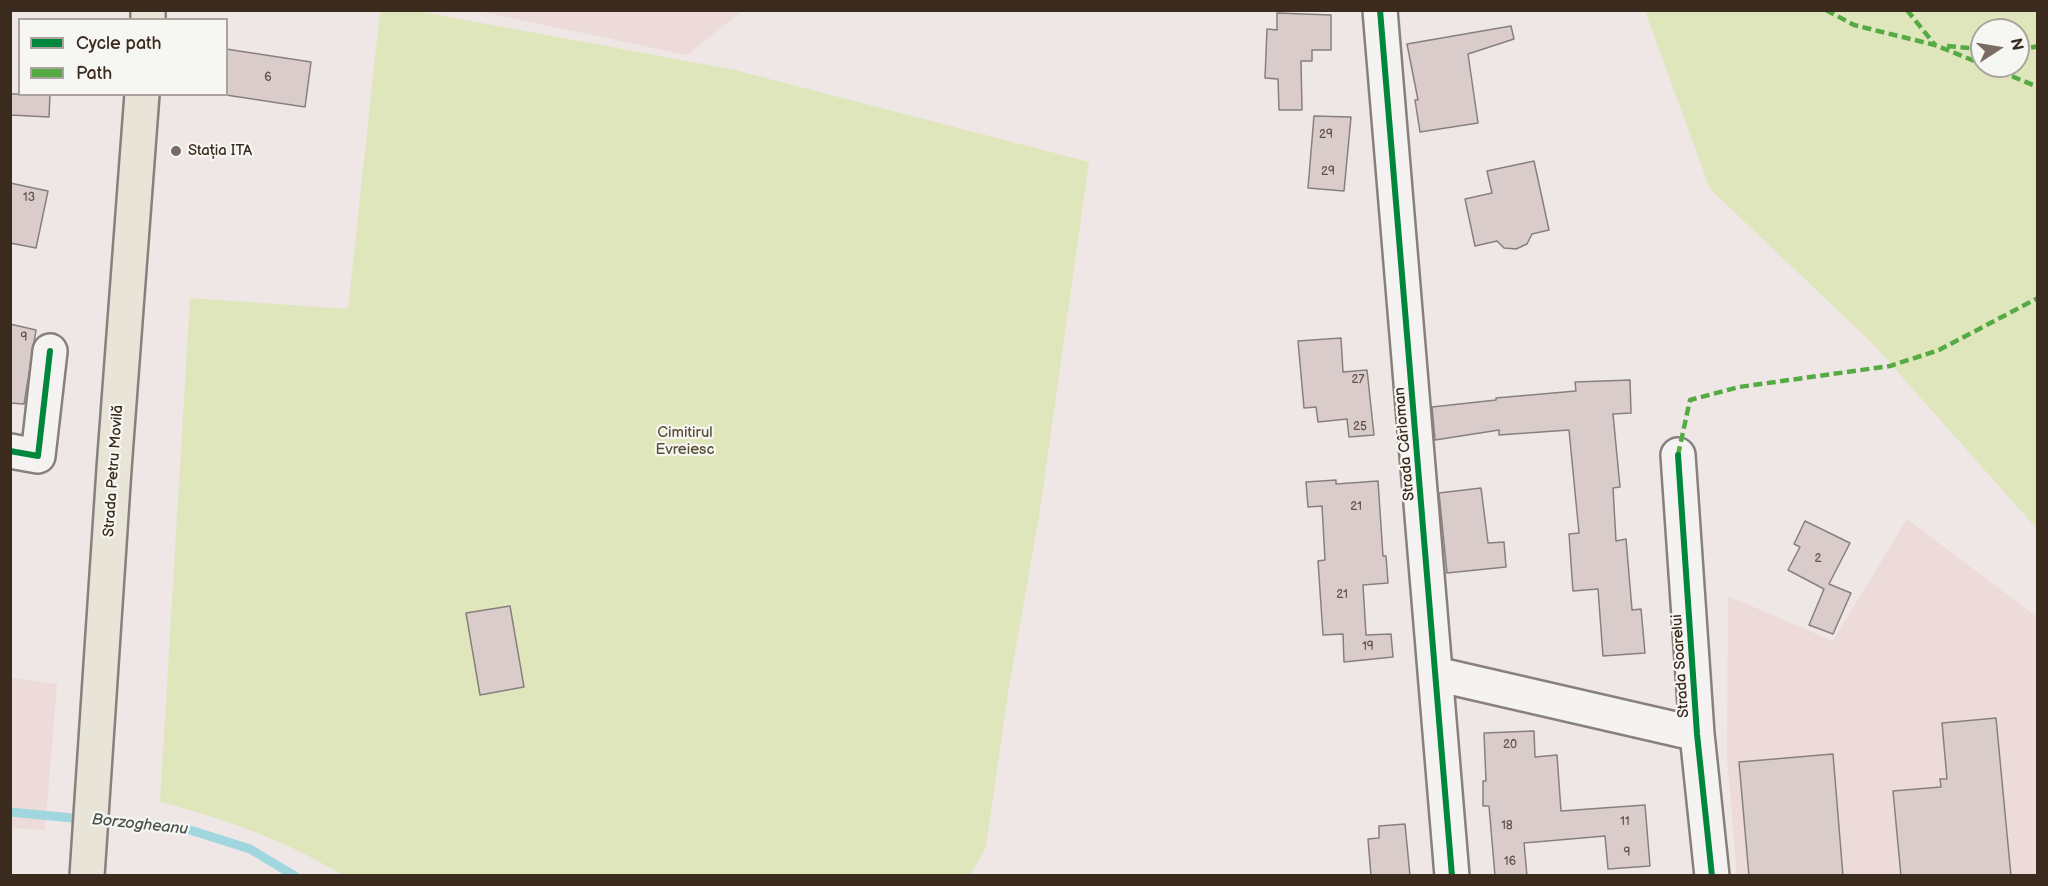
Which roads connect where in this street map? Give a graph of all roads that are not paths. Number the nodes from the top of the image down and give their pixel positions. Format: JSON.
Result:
{"nodes":[{"id":1,"x":1380,"y":10,"type":"edge"},
{"id":2,"x":142,"y":96,"type":"edge"},
{"id":3,"x":50,"y":351,"type":"dead end"},
{"id":4,"x":24,"y":454,"type":"edge"},
{"id":5,"x":1678,"y":455,"type":"dead end"},
{"id":6,"x":1436,"y":674,"type":"junction"},
{"id":7,"x":1697,"y":734,"type":"junction"},
{"id":8,"x":88,"y":862,"type":"edge"},
{"id":9,"x":1452,"y":876,"type":"edge"},
{"id":10,"x":1712,"y":876,"type":"edge"}],
"edges":[{"from":1,"to":6,"type":"street","name":"Strada Cârloman"},
{"from":2,"to":8,"type":"main road","name":"Strada Petru Movilă"},
{"from":3,"to":4,"type":"street"},
{"from":5,"to":7,"type":"street","name":"Strada Soarelui"},
{"from":6,"to":7,"type":"street","name":"Strada Soarelui"},
{"from":6,"to":9,"type":"street","name":"Strada Cârloman"},
{"from":7,"to":10,"type":"street","name":"Strada Soarelui"}]}
